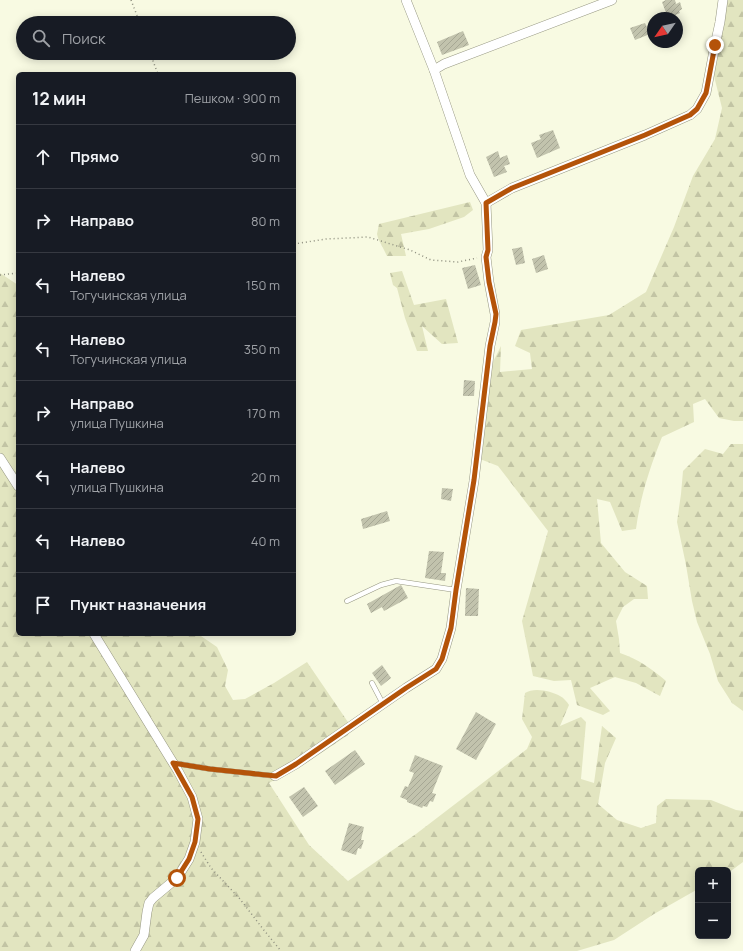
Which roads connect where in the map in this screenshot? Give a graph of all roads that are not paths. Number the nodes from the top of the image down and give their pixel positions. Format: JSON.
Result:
{"nodes":[{"id":1,"x":406,"y":0,"type":"edge"},
{"id":2,"x":612,"y":0,"type":"edge"},
{"id":3,"x":723,"y":0,"type":"edge"},
{"id":4,"x":434,"y":70,"type":"junction"},
{"id":5,"x":486,"y":203,"type":"junction"},
{"id":6,"x":0,"y":458,"type":"edge"},
{"id":7,"x":16,"y":483,"type":"edge"},
{"id":8,"x":456,"y":590,"type":"junction"},
{"id":9,"x":347,"y":601,"type":"dead end"},
{"id":10,"x":95,"y":636,"type":"edge"},
{"id":11,"x":372,"y":683,"type":"dead end"},
{"id":12,"x":383,"y":704,"type":"junction"},
{"id":13,"x":173,"y":763,"type":"junction"},
{"id":14,"x":276,"y":776,"type":"joint"},
{"id":15,"x":135,"y":951,"type":"edge"}],
"edges":[{"from":1,"to":4,"type":"street"},
{"from":2,"to":4,"type":"street"},
{"from":3,"to":5,"type":"street"},
{"from":4,"to":5,"type":"street"},
{"from":5,"to":8,"type":"street"},
{"from":6,"to":7,"type":"street"},
{"from":8,"to":9,"type":"lane"},
{"from":8,"to":12,"type":"street"},
{"from":10,"to":13,"type":"street"},
{"from":11,"to":12,"type":"lane"},
{"from":12,"to":14,"type":"street"},
{"from":13,"to":14,"type":"lane"},
{"from":13,"to":15,"type":"street"}]}
